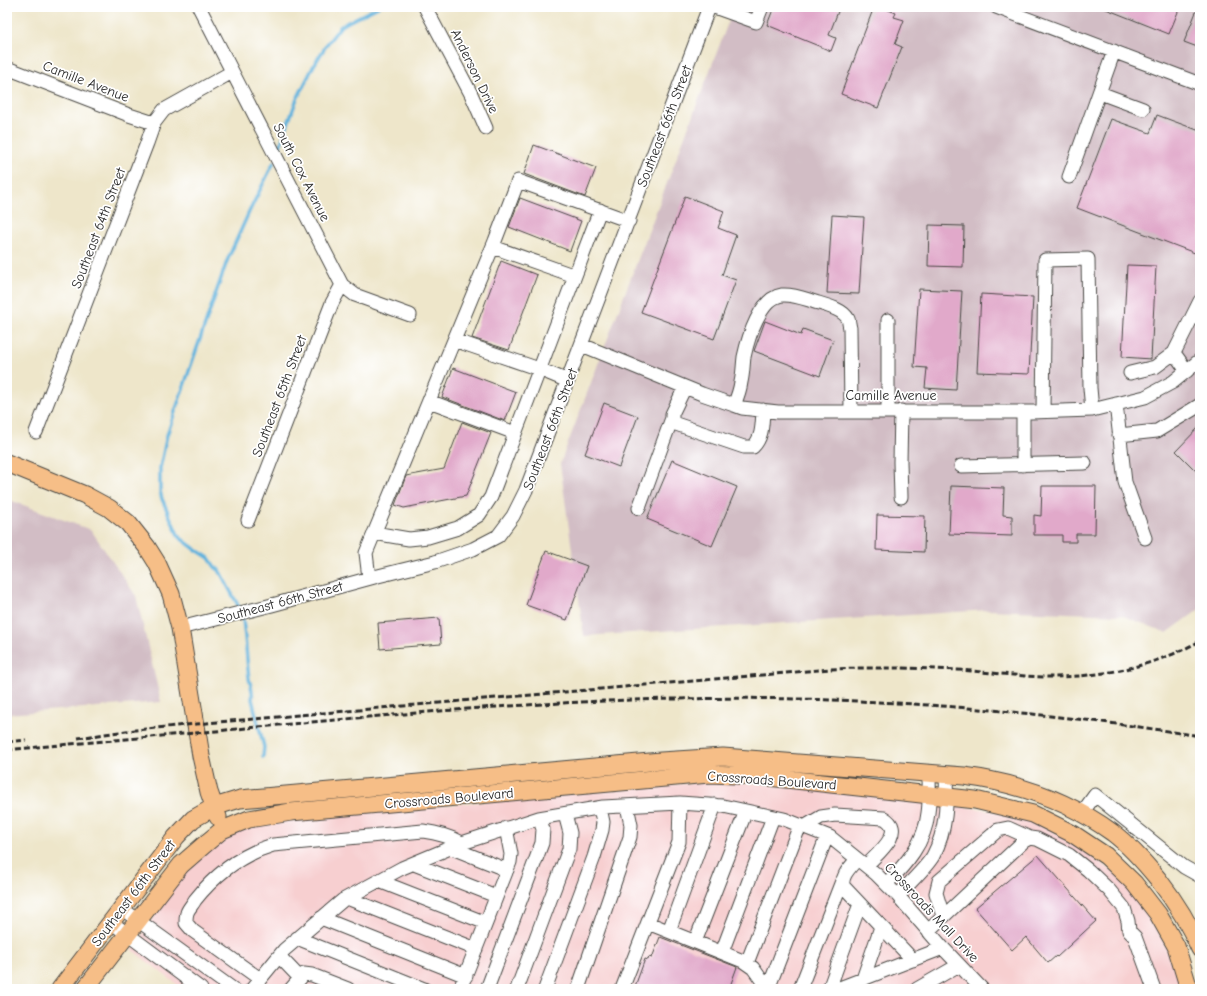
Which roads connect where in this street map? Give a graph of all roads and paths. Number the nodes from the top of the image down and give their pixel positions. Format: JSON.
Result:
{"nodes":[{"id":1,"x":199,"y":7,"type":"edge"},
{"id":2,"x":425,"y":7,"type":"edge"},
{"id":3,"x":709,"y":7,"type":"edge"},
{"id":4,"x":714,"y":7,"type":"edge"},
{"id":5,"x":762,"y":7,"type":"edge"},
{"id":6,"x":996,"y":7,"type":"edge"},
{"id":7,"x":1114,"y":52,"type":"junction"},
{"id":8,"x":7,"y":68,"type":"edge"},
{"id":9,"x":232,"y":72,"type":"junction"},
{"id":10,"x":1200,"y":84,"type":"edge"},
{"id":11,"x":1100,"y":93,"type":"junction"},
{"id":12,"x":1142,"y":109,"type":"dead end"},
{"id":13,"x":154,"y":123,"type":"junction"},
{"id":14,"x":486,"y":128,"type":"dead end"},
{"id":15,"x":1069,"y":177,"type":"dead end"},
{"id":16,"x":600,"y":210,"type":"junction"},
{"id":17,"x":629,"y":221,"type":"junction"},
{"id":18,"x":493,"y":247,"type":"junction"},
{"id":19,"x":575,"y":276,"type":"junction"},
{"id":20,"x":342,"y":285,"type":"junction"},
{"id":21,"x":1200,"y":301,"type":"edge"},
{"id":22,"x":410,"y":315,"type":"dead end"},
{"id":23,"x":888,"y":320,"type":"dead end"},
{"id":24,"x":454,"y":340,"type":"junction"},
{"id":25,"x":582,"y":345,"type":"junction"},
{"id":26,"x":1174,"y":353,"type":"junction"},
{"id":27,"x":1200,"y":360,"type":"edge"},
{"id":28,"x":539,"y":369,"type":"junction"},
{"id":29,"x":1187,"y":371,"type":"junction"},
{"id":30,"x":1130,"y":373,"type":"dead end"},
{"id":31,"x":568,"y":381,"type":"junction"},
{"id":32,"x":685,"y":387,"type":"junction"},
{"id":33,"x":429,"y":401,"type":"junction"},
{"id":34,"x":1116,"y":404,"type":"junction"},
{"id":35,"x":734,"y":405,"type":"junction"},
{"id":36,"x":1200,"y":405,"type":"edge"},
{"id":37,"x":763,"y":410,"type":"junction"},
{"id":38,"x":1092,"y":410,"type":"junction"},
{"id":39,"x":851,"y":411,"type":"junction"},
{"id":40,"x":895,"y":411,"type":"junction"},
{"id":41,"x":1043,"y":411,"type":"junction"},
{"id":42,"x":1022,"y":412,"type":"junction"},
{"id":43,"x":672,"y":418,"type":"junction"},
{"id":44,"x":36,"y":432,"type":"dead end"},
{"id":45,"x":515,"y":433,"type":"junction"},
{"id":46,"x":1119,"y":435,"type":"junction"},
{"id":47,"x":7,"y":463,"type":"edge"},
{"id":48,"x":1085,"y":463,"type":"dead end"},
{"id":49,"x":1023,"y":464,"type":"junction"},
{"id":50,"x":961,"y":466,"type":"dead end"},
{"id":51,"x":902,"y":497,"type":"dead end"},
{"id":52,"x":639,"y":508,"type":"dead end"},
{"id":53,"x":248,"y":520,"type":"dead end"},
{"id":54,"x":374,"y":533,"type":"junction"},
{"id":55,"x":1144,"y":538,"type":"dead end"},
{"id":56,"x":369,"y":578,"type":"junction"},
{"id":57,"x":180,"y":628,"type":"junction"},
{"id":58,"x":928,"y":773,"type":"junction"},
{"id":59,"x":946,"y":774,"type":"junction"},
{"id":60,"x":929,"y":796,"type":"junction"},
{"id":61,"x":947,"y":798,"type":"junction"},
{"id":62,"x":680,"y":803,"type":"junction"},
{"id":63,"x":715,"y":805,"type":"junction"},
{"id":64,"x":627,"y":806,"type":"junction"},
{"id":65,"x":214,"y":807,"type":"junction"},
{"id":66,"x":600,"y":808,"type":"junction"},
{"id":67,"x":746,"y":811,"type":"junction"},
{"id":68,"x":1082,"y":813,"type":"junction"},
{"id":69,"x":565,"y":814,"type":"junction"},
{"id":70,"x":773,"y":817,"type":"junction"},
{"id":71,"x":539,"y":818,"type":"junction"},
{"id":72,"x":802,"y":826,"type":"junction"},
{"id":73,"x":506,"y":828,"type":"junction"},
{"id":74,"x":222,"y":830,"type":"junction"},
{"id":75,"x":827,"y":836,"type":"junction"},
{"id":76,"x":1030,"y":838,"type":"junction"},
{"id":77,"x":457,"y":846,"type":"junction"},
{"id":78,"x":861,"y":863,"type":"junction"},
{"id":79,"x":414,"y":864,"type":"junction"},
{"id":80,"x":507,"y":870,"type":"junction"},
{"id":81,"x":1200,"y":876,"type":"edge"},
{"id":82,"x":379,"y":881,"type":"junction"},
{"id":83,"x":842,"y":881,"type":"junction"},
{"id":84,"x":886,"y":884,"type":"junction"},
{"id":85,"x":496,"y":896,"type":"junction"},
{"id":86,"x":898,"y":896,"type":"junction"},
{"id":87,"x":347,"y":898,"type":"junction"},
{"id":88,"x":860,"y":904,"type":"junction"},
{"id":89,"x":121,"y":908,"type":"junction"},
{"id":90,"x":944,"y":916,"type":"junction"},
{"id":91,"x":321,"y":918,"type":"junction"},
{"id":92,"x":138,"y":920,"type":"junction"},
{"id":93,"x":111,"y":922,"type":"junction"},
{"id":94,"x":486,"y":923,"type":"junction"},
{"id":95,"x":648,"y":923,"type":"junction"},
{"id":96,"x":882,"y":926,"type":"junction"},
{"id":97,"x":668,"y":931,"type":"junction"},
{"id":98,"x":928,"y":931,"type":"junction"},
{"id":99,"x":127,"y":935,"type":"junction"},
{"id":100,"x":297,"y":938,"type":"junction"},
{"id":101,"x":695,"y":942,"type":"junction"},
{"id":102,"x":943,"y":948,"type":"junction"},
{"id":103,"x":476,"y":949,"type":"junction"},
{"id":104,"x":1200,"y":949,"type":"edge"},
{"id":105,"x":722,"y":952,"type":"junction"},
{"id":106,"x":278,"y":956,"type":"junction"},
{"id":107,"x":913,"y":960,"type":"junction"},
{"id":108,"x":747,"y":963,"type":"junction"},
{"id":109,"x":959,"y":965,"type":"junction"},
{"id":110,"x":306,"y":976,"type":"junction"},
{"id":111,"x":466,"y":976,"type":"junction"},
{"id":112,"x":260,"y":978,"type":"junction"},
{"id":113,"x":863,"y":979,"type":"junction"},
{"id":114,"x":60,"y":989,"type":"edge"},
{"id":115,"x":86,"y":989,"type":"edge"},
{"id":116,"x":200,"y":989,"type":"edge"},
{"id":117,"x":233,"y":989,"type":"edge"},
{"id":118,"x":252,"y":989,"type":"edge"},
{"id":119,"x":291,"y":989,"type":"edge"},
{"id":120,"x":348,"y":989,"type":"edge"},
{"id":121,"x":424,"y":989,"type":"edge"},
{"id":122,"x":460,"y":989,"type":"edge"},
{"id":123,"x":487,"y":989,"type":"edge"},
{"id":124,"x":517,"y":989,"type":"edge"},
{"id":125,"x":545,"y":989,"type":"edge"},
{"id":126,"x":578,"y":989,"type":"edge"},
{"id":127,"x":622,"y":989,"type":"edge"},
{"id":128,"x":768,"y":989,"type":"edge"},
{"id":129,"x":800,"y":989,"type":"edge"},
{"id":130,"x":829,"y":989,"type":"edge"},
{"id":131,"x":837,"y":989,"type":"edge"},
{"id":132,"x":917,"y":989,"type":"edge"},
{"id":133,"x":982,"y":989,"type":"edge"},
{"id":134,"x":1154,"y":989,"type":"edge"},
{"id":135,"x":1189,"y":989,"type":"edge"}],
"edges":[{"from":1,"to":9,"type":"street","name":"South Cox Avenue"},
{"from":2,"to":14,"type":"street","name":"Anderson Drive"},
{"from":3,"to":17,"type":"street","name":"Southeast 66th Street"},
{"from":4,"to":5,"type":"street"},
{"from":6,"to":7,"type":"street"},
{"from":7,"to":10,"type":"street"},
{"from":7,"to":11,"type":"street"},
{"from":8,"to":13,"type":"street","name":"Camille Avenue"},
{"from":9,"to":13,"type":"street","name":"Southeast 64th Street"},
{"from":9,"to":20,"type":"street","name":"South Cox Avenue"},
{"from":11,"to":12,"type":"street"},
{"from":11,"to":15,"type":"street"},
{"from":13,"to":44,"type":"street","name":"Southeast 64th Street"},
{"from":16,"to":17,"type":"street"},
{"from":16,"to":18,"type":"street"},
{"from":16,"to":19,"type":"street"},
{"from":17,"to":25,"type":"street","name":"Southeast 66th Street"},
{"from":18,"to":19,"type":"street"},
{"from":18,"to":24,"type":"street"},
{"from":19,"to":28,"type":"street"},
{"from":20,"to":22,"type":"street","name":"South Cox Avenue"},
{"from":20,"to":53,"type":"street","name":"Southeast 65th Street"},
{"from":21,"to":26,"type":"street"},
{"from":23,"to":40,"type":"street"},
{"from":24,"to":28,"type":"street"},
{"from":24,"to":33,"type":"street"},
{"from":25,"to":31,"type":"street","name":"Southeast 66th Street"},
{"from":25,"to":32,"type":"street","name":"Camille Avenue"},
{"from":26,"to":29,"type":"street"},
{"from":26,"to":30,"type":"street"},
{"from":27,"to":29,"type":"street","name":"Camille Avenue"},
{"from":28,"to":31,"type":"street"},
{"from":28,"to":45,"type":"street"},
{"from":29,"to":34,"type":"street","name":"Camille Avenue"},
{"from":31,"to":56,"type":"street","name":"Southeast 66th Street"},
{"from":32,"to":35,"type":"street","name":"Camille Avenue"},
{"from":32,"to":43,"type":"street"},
{"from":33,"to":45,"type":"street"},
{"from":33,"to":54,"type":"street"},
{"from":34,"to":38,"type":"street","name":"Camille Avenue"},
{"from":34,"to":46,"type":"street"},
{"from":35,"to":37,"type":"street","name":"Camille Avenue"},
{"from":35,"to":39,"type":"street"},
{"from":36,"to":46,"type":"street"},
{"from":37,"to":39,"type":"street","name":"Camille Avenue"},
{"from":37,"to":43,"type":"street"},
{"from":38,"to":41,"type":"street","name":"Camille Avenue"},
{"from":38,"to":41,"type":"street"},
{"from":39,"to":40,"type":"street","name":"Camille Avenue"},
{"from":40,"to":42,"type":"street","name":"Camille Avenue"},
{"from":40,"to":51,"type":"street"},
{"from":41,"to":42,"type":"street","name":"Camille Avenue"},
{"from":42,"to":49,"type":"street"},
{"from":43,"to":52,"type":"street"},
{"from":45,"to":54,"type":"street"},
{"from":46,"to":55,"type":"street"},
{"from":47,"to":57,"type":"main road"},
{"from":48,"to":49,"type":"street"},
{"from":49,"to":50,"type":"street"},
{"from":54,"to":56,"type":"street"},
{"from":56,"to":57,"type":"street","name":"Southeast 66th Street"},
{"from":57,"to":65,"type":"main road"},
{"from":58,"to":59,"type":"main road","name":"Crossroads Boulevard"},
{"from":58,"to":60,"type":"street"},
{"from":58,"to":65,"type":"main road","name":"Crossroads Boulevard"},
{"from":59,"to":61,"type":"street"},
{"from":59,"to":68,"type":"main road","name":"Crossroads Boulevard"},
{"from":60,"to":61,"type":"main road","name":"Crossroads Boulevard"},
{"from":60,"to":74,"type":"main road","name":"Crossroads Boulevard"},
{"from":60,"to":84,"type":"street"},
{"from":61,"to":86,"type":"street"},
{"from":61,"to":135,"type":"main road","name":"Crossroads Boulevard"},
{"from":62,"to":63,"type":"street","name":"Crossroads Mall Drive"},
{"from":62,"to":64,"type":"street","name":"Crossroads Mall Drive"},
{"from":62,"to":95,"type":"street"},
{"from":63,"to":67,"type":"street","name":"Crossroads Mall Drive"},
{"from":63,"to":97,"type":"street"},
{"from":64,"to":66,"type":"street","name":"Crossroads Mall Drive"},
{"from":64,"to":126,"type":"street"},
{"from":65,"to":74,"type":"main road"},
{"from":65,"to":89,"type":"main road","name":"Southeast 66th Street"},
{"from":66,"to":69,"type":"street","name":"Crossroads Mall Drive"},
{"from":66,"to":125,"type":"street"},
{"from":67,"to":70,"type":"street","name":"Crossroads Mall Drive"},
{"from":67,"to":101,"type":"street"},
{"from":68,"to":81,"type":"street"},
{"from":68,"to":104,"type":"main road","name":"Crossroads Boulevard"},
{"from":69,"to":71,"type":"street","name":"Crossroads Mall Drive"},
{"from":69,"to":124,"type":"street"},
{"from":70,"to":72,"type":"street","name":"Crossroads Mall Drive"},
{"from":70,"to":105,"type":"street"},
{"from":71,"to":73,"type":"street","name":"Crossroads Mall Drive"},
{"from":71,"to":123,"type":"street"},
{"from":72,"to":75,"type":"street","name":"Crossroads Mall Drive"},
{"from":72,"to":78,"type":"street"},
{"from":72,"to":108,"type":"street"},
{"from":73,"to":77,"type":"street","name":"Crossroads Mall Drive"},
{"from":73,"to":80,"type":"street"},
{"from":74,"to":92,"type":"main road","name":"Southeast 66th Street"},
{"from":75,"to":78,"type":"street","name":"Crossroads Mall Drive"},
{"from":75,"to":128,"type":"street"},
{"from":76,"to":90,"type":"street"},
{"from":76,"to":90,"type":"street"},
{"from":76,"to":134,"type":"street"},
{"from":77,"to":79,"type":"street","name":"Crossroads Mall Drive"},
{"from":77,"to":80,"type":"street"},
{"from":77,"to":112,"type":"street"},
{"from":78,"to":83,"type":"street"},
{"from":78,"to":84,"type":"street","name":"Crossroads Mall Drive"},
{"from":79,"to":82,"type":"street","name":"Crossroads Mall Drive"},
{"from":79,"to":85,"type":"street"},
{"from":80,"to":85,"type":"street"},
{"from":82,"to":87,"type":"street","name":"Crossroads Mall Drive"},
{"from":82,"to":94,"type":"street"},
{"from":83,"to":88,"type":"street"},
{"from":83,"to":129,"type":"street"},
{"from":84,"to":86,"type":"street","name":"Crossroads Mall Drive"},
{"from":85,"to":94,"type":"street"},
{"from":86,"to":98,"type":"street","name":"Crossroads Mall Drive"},
{"from":87,"to":91,"type":"street","name":"Crossroads Mall Drive"},
{"from":87,"to":103,"type":"street"},
{"from":88,"to":96,"type":"street"},
{"from":88,"to":130,"type":"street"},
{"from":89,"to":92,"type":"street"},
{"from":89,"to":93,"type":"main road","name":"Southeast 66th Street"},
{"from":90,"to":98,"type":"street"},
{"from":91,"to":100,"type":"street","name":"Crossroads Mall Drive"},
{"from":91,"to":111,"type":"street"},
{"from":92,"to":99,"type":"main road","name":"Southeast 66th Street"},
{"from":92,"to":117,"type":"street"},
{"from":93,"to":99,"type":"street"},
{"from":93,"to":114,"type":"main road","name":"Southeast 66th Street"},
{"from":94,"to":103,"type":"street"},
{"from":95,"to":97,"type":"street"},
{"from":95,"to":127,"type":"street"},
{"from":96,"to":107,"type":"street"},
{"from":96,"to":113,"type":"street"},
{"from":97,"to":101,"type":"street"},
{"from":98,"to":102,"type":"street","name":"Crossroads Mall Drive"},
{"from":99,"to":115,"type":"main road","name":"Southeast 66th Street"},
{"from":99,"to":116,"type":"street"},
{"from":100,"to":106,"type":"street","name":"Crossroads Mall Drive"},
{"from":100,"to":121,"type":"street"},
{"from":101,"to":105,"type":"street"},
{"from":102,"to":107,"type":"street"},
{"from":102,"to":109,"type":"street","name":"Crossroads Mall Drive"},
{"from":103,"to":111,"type":"street"},
{"from":105,"to":108,"type":"street"},
{"from":106,"to":110,"type":"street"},
{"from":106,"to":112,"type":"street","name":"Crossroads Mall Drive"},
{"from":107,"to":113,"type":"street"},
{"from":108,"to":128,"type":"street"},
{"from":109,"to":132,"type":"street"},
{"from":109,"to":133,"type":"street","name":"Crossroads Mall Drive"},
{"from":110,"to":119,"type":"street"},
{"from":110,"to":120,"type":"street"},
{"from":111,"to":122,"type":"street"},
{"from":112,"to":118,"type":"street","name":"Crossroads Mall Drive"},
{"from":113,"to":131,"type":"street"}]}
